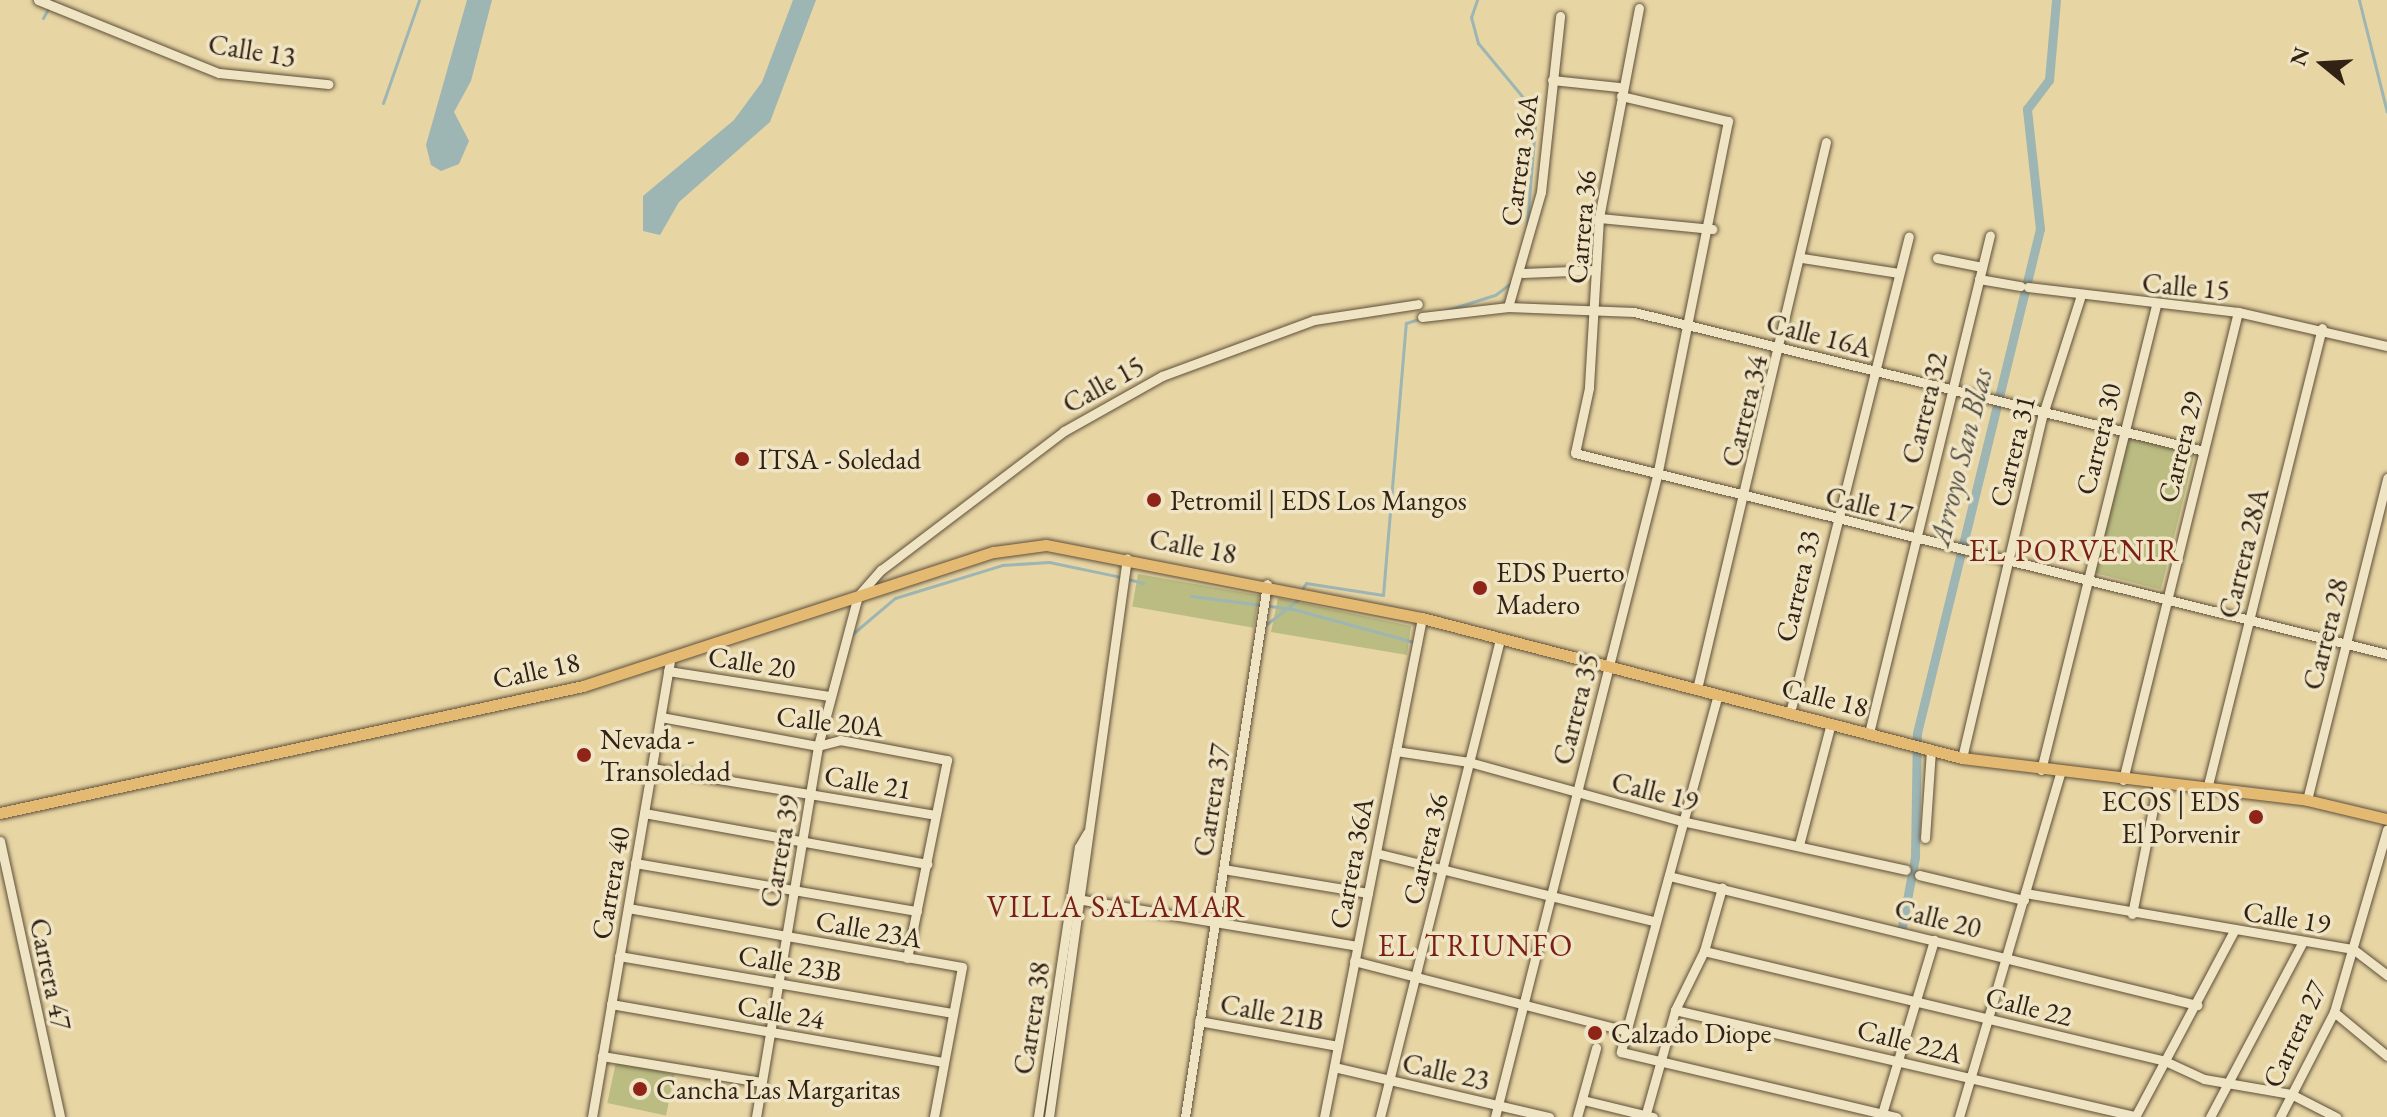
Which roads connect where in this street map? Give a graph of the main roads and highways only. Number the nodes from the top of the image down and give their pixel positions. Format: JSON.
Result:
{"nodes":[{"id":1,"x":0,"y":813,"type":"edge"},
{"id":2,"x":2387,"y":819,"type":"edge"}],
"edges":[{"from":1,"to":2,"type":"main road","name":"Calle 18"}]}
